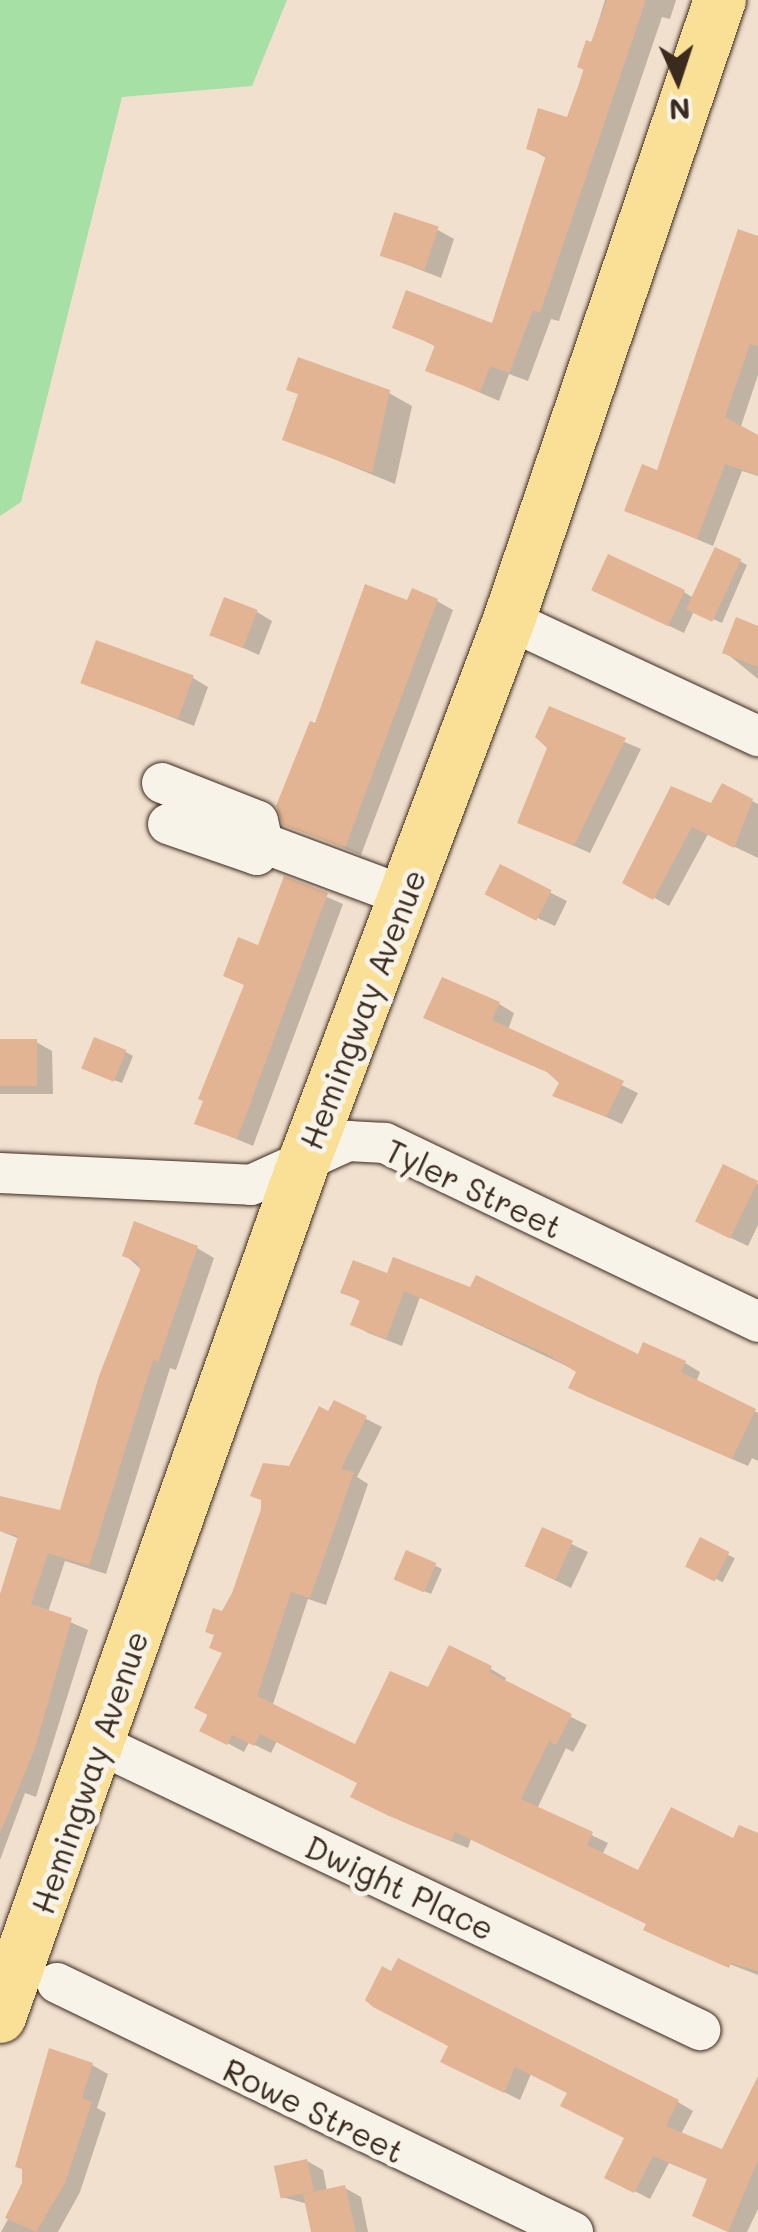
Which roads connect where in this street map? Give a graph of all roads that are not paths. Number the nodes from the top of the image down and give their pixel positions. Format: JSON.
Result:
{"nodes":[{"id":1,"x":720,"y":0,"type":"edge"},
{"id":2,"x":509,"y":620,"type":"junction"},
{"id":3,"x":758,"y":736,"type":"edge"},
{"id":4,"x":162,"y":784,"type":"dead end"},
{"id":5,"x":168,"y":824,"type":"dead end"},
{"id":6,"x":263,"y":843,"type":"junction"},
{"id":7,"x":405,"y":896,"type":"junction"},
{"id":8,"x":305,"y":1159,"type":"junction"},
{"id":9,"x":0,"y":1173,"type":"edge"},
{"id":10,"x":758,"y":1322,"type":"edge"},
{"id":11,"x":99,"y":1744,"type":"junction"},
{"id":12,"x":58,"y":1983,"type":"dead end"},
{"id":13,"x":0,"y":2018,"type":"edge"},
{"id":14,"x":700,"y":2030,"type":"dead end"},
{"id":15,"x":573,"y":2232,"type":"edge"}],
"edges":[{"from":1,"to":2,"type":"main road","name":"Hemingway Avenue"},
{"from":2,"to":3,"type":"street"},
{"from":2,"to":7,"type":"main road","name":"Hemingway Avenue"},
{"from":4,"to":6,"type":"street"},
{"from":5,"to":6,"type":"street"},
{"from":6,"to":7,"type":"street"},
{"from":7,"to":8,"type":"main road","name":"Hemingway Avenue"},
{"from":8,"to":9,"type":"street","name":"Tyler Street"},
{"from":8,"to":10,"type":"street","name":"Tyler Street"},
{"from":8,"to":11,"type":"main road","name":"Hemingway Avenue"},
{"from":11,"to":13,"type":"main road","name":"Hemingway Avenue"},
{"from":11,"to":14,"type":"street","name":"Dwight Place"},
{"from":12,"to":15,"type":"street","name":"Rowe Street"}]}
